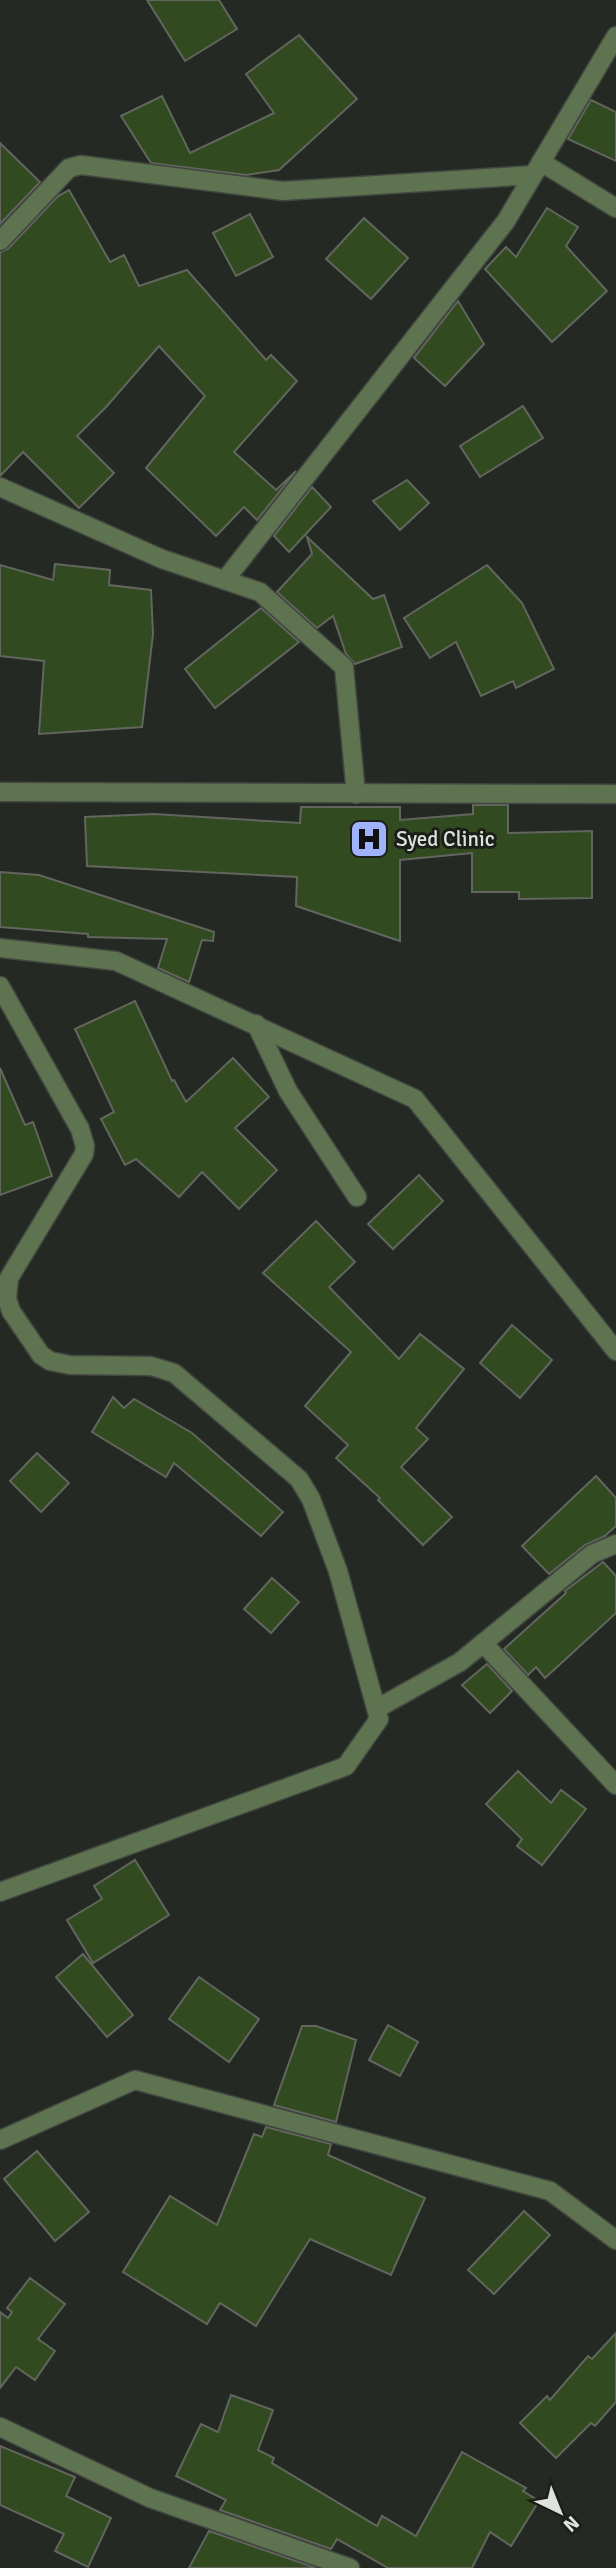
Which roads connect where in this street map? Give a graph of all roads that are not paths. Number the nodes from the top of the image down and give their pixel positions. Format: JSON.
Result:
{"nodes":[{"id":1,"x":616,"y":36,"type":"edge"},
{"id":2,"x":537,"y":169,"type":"junction"},
{"id":3,"x":616,"y":208,"type":"edge"},
{"id":4,"x":0,"y":241,"type":"edge"},
{"id":5,"x":0,"y":487,"type":"edge"},
{"id":6,"x":225,"y":580,"type":"junction"},
{"id":7,"x":0,"y":792,"type":"edge"},
{"id":8,"x":356,"y":794,"type":"junction"},
{"id":9,"x":616,"y":794,"type":"edge"},
{"id":10,"x":0,"y":948,"type":"edge"},
{"id":11,"x":0,"y":986,"type":"edge"},
{"id":12,"x":256,"y":1024,"type":"junction"},
{"id":13,"x":357,"y":1197,"type":"dead end"},
{"id":14,"x":616,"y":1351,"type":"edge"},
{"id":15,"x":616,"y":1544,"type":"edge"},
{"id":16,"x":483,"y":1643,"type":"junction"},
{"id":17,"x":378,"y":1716,"type":"junction"},
{"id":18,"x":616,"y":1785,"type":"edge"},
{"id":19,"x":0,"y":1892,"type":"edge"},
{"id":20,"x":0,"y":2140,"type":"edge"},
{"id":21,"x":616,"y":2240,"type":"edge"},
{"id":22,"x":0,"y":2427,"type":"edge"},
{"id":23,"x":350,"y":2568,"type":"edge"}],
"edges":[{"from":1,"to":2,"type":"street"},
{"from":2,"to":3,"type":"street"},
{"from":2,"to":4,"type":"street"},
{"from":2,"to":6,"type":"street"},
{"from":5,"to":6,"type":"street"},
{"from":6,"to":8,"type":"street"},
{"from":7,"to":8,"type":"street"},
{"from":8,"to":9,"type":"street"},
{"from":10,"to":12,"type":"street"},
{"from":11,"to":17,"type":"street"},
{"from":12,"to":13,"type":"street"},
{"from":12,"to":14,"type":"street"},
{"from":15,"to":16,"type":"street"},
{"from":16,"to":17,"type":"street"},
{"from":16,"to":18,"type":"street"},
{"from":17,"to":19,"type":"street"},
{"from":20,"to":21,"type":"street"},
{"from":22,"to":23,"type":"street"}]}
